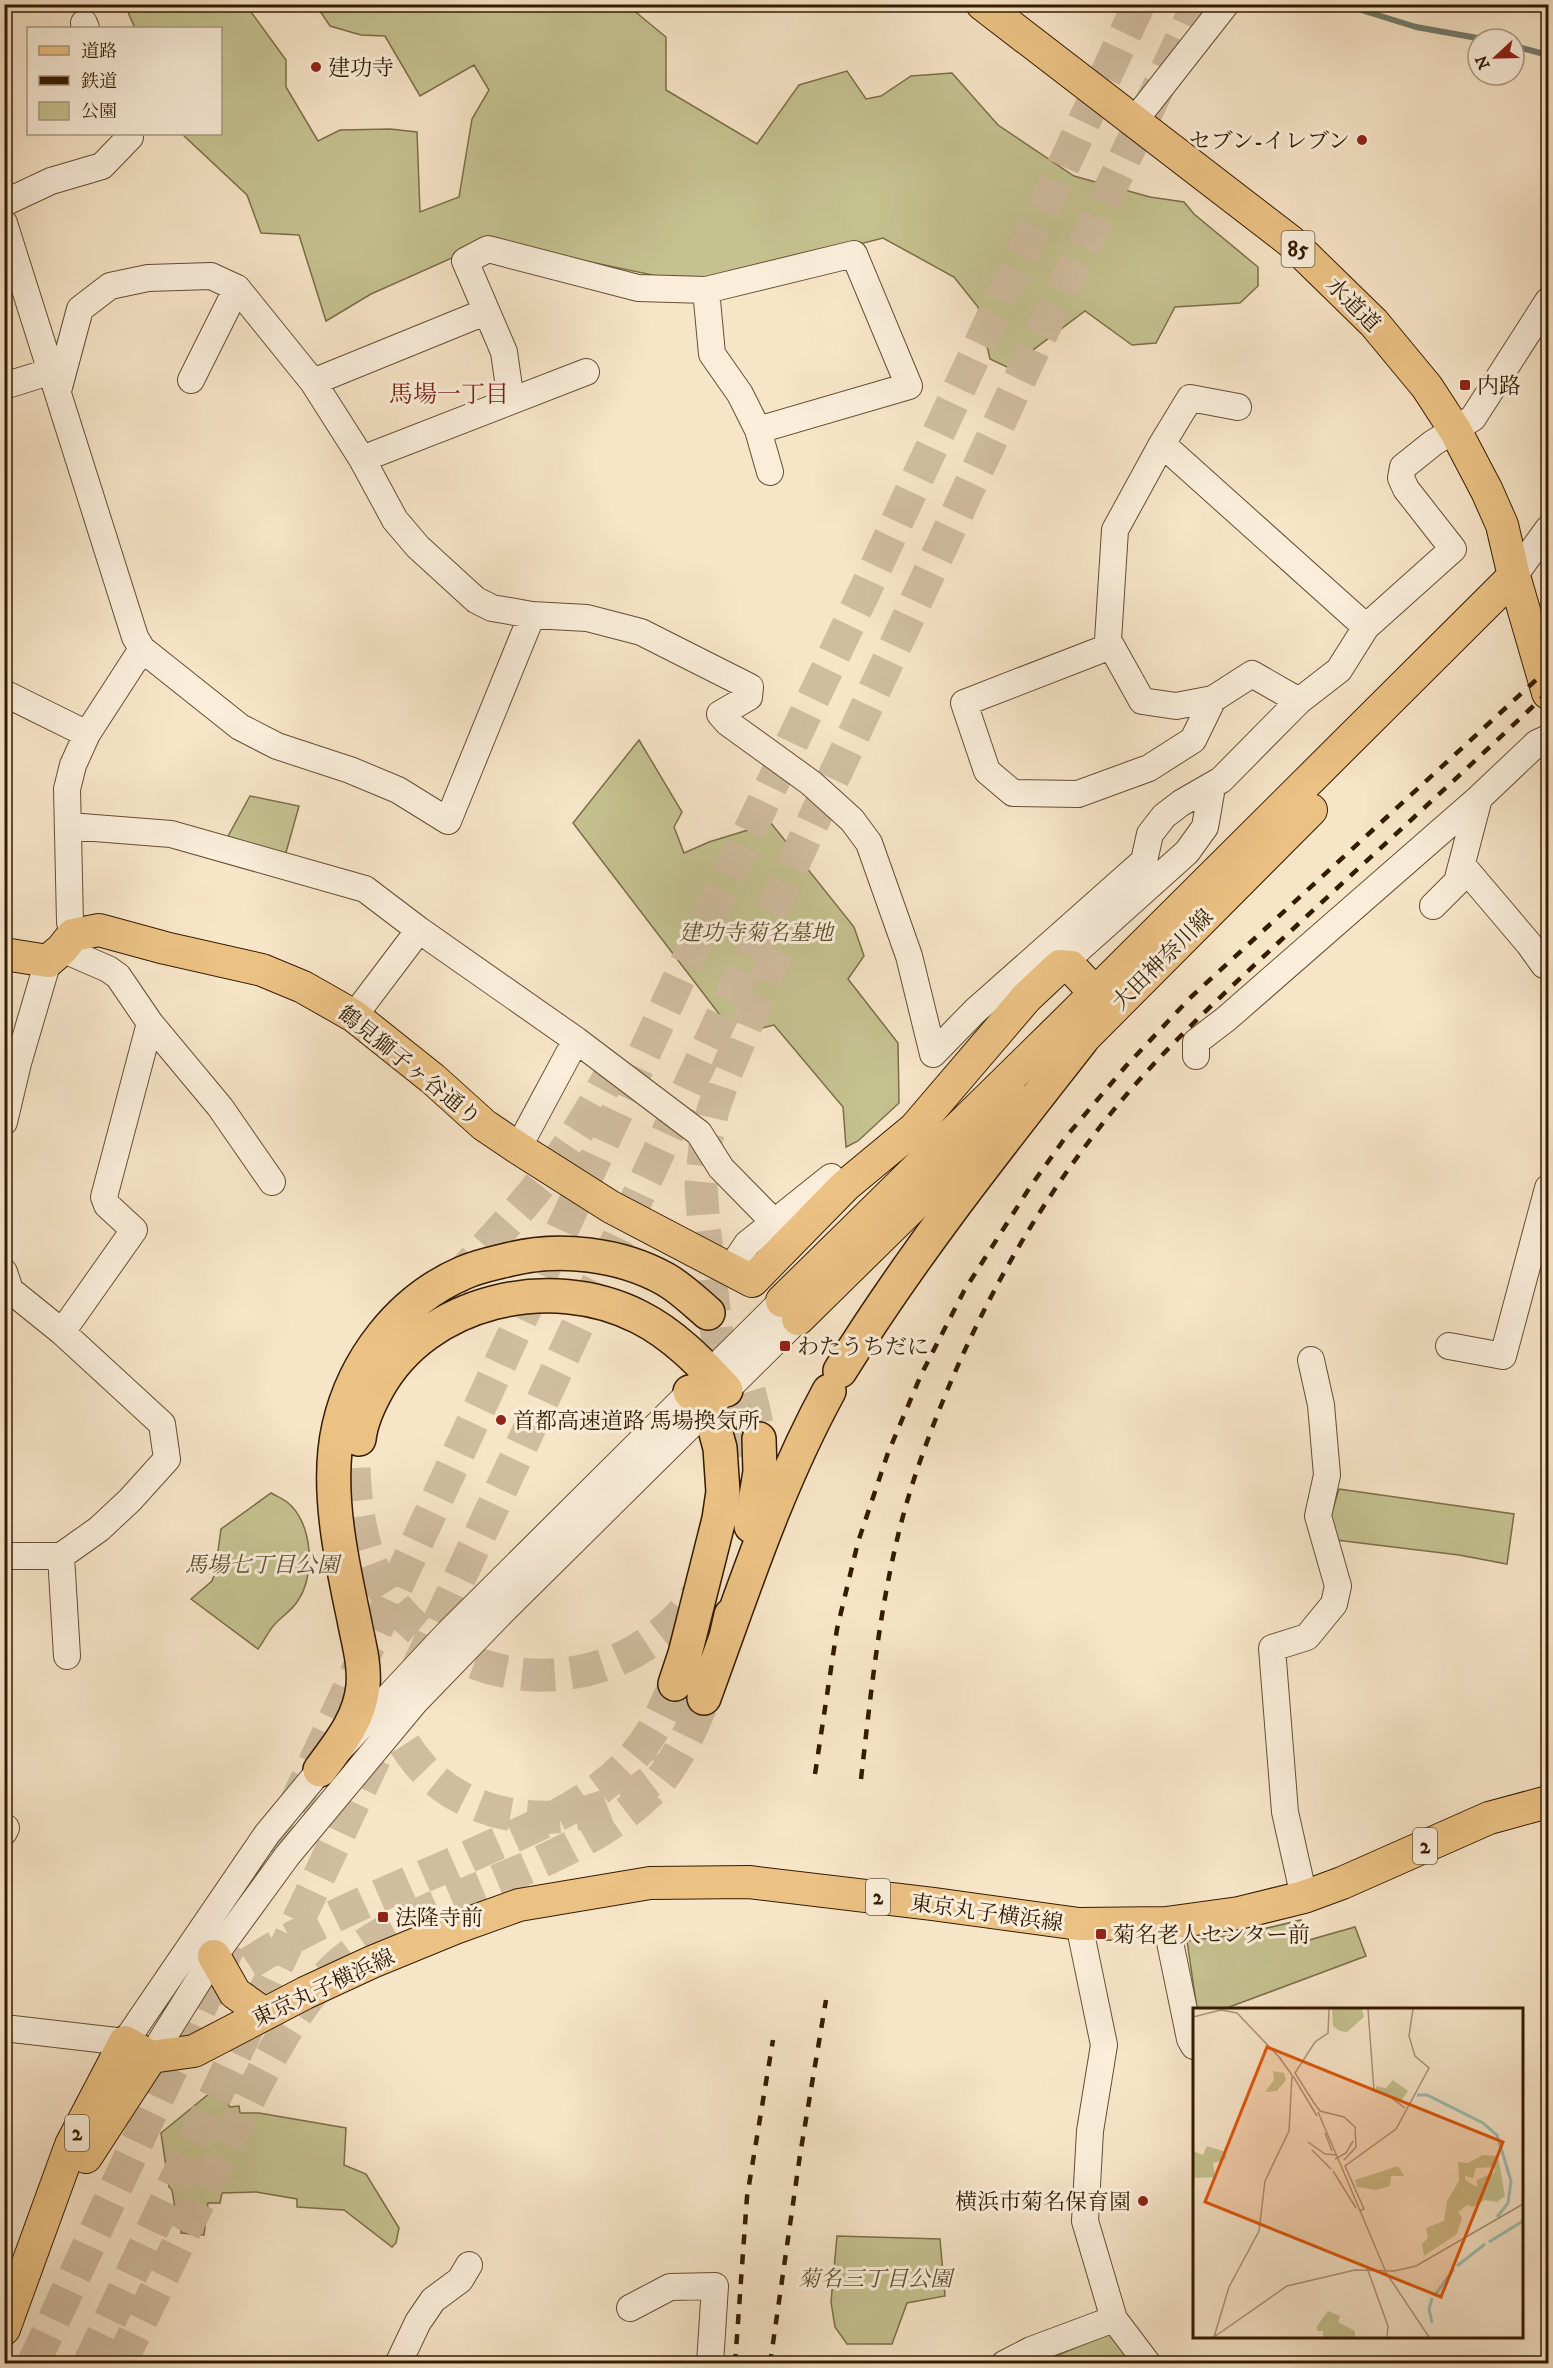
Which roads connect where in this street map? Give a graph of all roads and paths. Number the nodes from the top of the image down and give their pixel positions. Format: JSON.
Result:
{"nodes":[{"id":1,"x":982,"y":4,"type":"edge"},
{"id":2,"x":1226,"y":4,"type":"edge"},
{"id":3,"x":1135,"y":120,"type":"junction"},
{"id":4,"x":130,"y":135,"type":"edge"},
{"id":5,"x":4,"y":204,"type":"edge"},
{"id":6,"x":4,"y":223,"type":"edge"},
{"id":7,"x":237,"y":288,"type":"junction"},
{"id":8,"x":706,"y":290,"type":"junction"},
{"id":9,"x":1548,"y":301,"type":"edge"},
{"id":10,"x":485,"y":312,"type":"junction"},
{"id":11,"x":586,"y":372,"type":"dead end"},
{"id":12,"x":191,"y":380,"type":"dead end"},
{"id":13,"x":55,"y":381,"type":"junction"},
{"id":14,"x":313,"y":382,"type":"junction"},
{"id":15,"x":4,"y":386,"type":"edge"},
{"id":16,"x":511,"y":400,"type":"junction"},
{"id":17,"x":1239,"y":407,"type":"dead end"},
{"id":18,"x":758,"y":430,"type":"junction"},
{"id":19,"x":1455,"y":430,"type":"junction"},
{"id":20,"x":1162,"y":444,"type":"junction"},
{"id":21,"x":362,"y":459,"type":"junction"},
{"id":22,"x":770,"y":472,"type":"dead end"},
{"id":23,"x":1548,"y":530,"type":"edge"},
{"id":24,"x":1548,"y":556,"type":"edge"},
{"id":25,"x":1518,"y":585,"type":"junction"},
{"id":26,"x":532,"y":615,"type":"junction"},
{"id":27,"x":1366,"y":627,"type":"junction"},
{"id":28,"x":1111,"y":646,"type":"junction"},
{"id":29,"x":142,"y":649,"type":"junction"},
{"id":30,"x":4,"y":693,"type":"edge"},
{"id":31,"x":1548,"y":693,"type":"edge"},
{"id":32,"x":1214,"y":699,"type":"junction"},
{"id":33,"x":1299,"y":701,"type":"junction"},
{"id":34,"x":87,"y":734,"type":"junction"},
{"id":35,"x":1548,"y":738,"type":"edge"},
{"id":36,"x":1212,"y":787,"type":"junction"},
{"id":37,"x":1479,"y":798,"type":"junction"},
{"id":38,"x":69,"y":826,"type":"junction"},
{"id":39,"x":1462,"y":865,"type":"junction"},
{"id":40,"x":1433,"y":906,"type":"dead end"},
{"id":41,"x":418,"y":930,"type":"junction"},
{"id":42,"x":61,"y":949,"type":"junction"},
{"id":43,"x":4,"y":954,"type":"edge"},
{"id":44,"x":1544,"y":965,"type":"dead end"},
{"id":45,"x":1060,"y":966,"type":"junction"},
{"id":46,"x":1095,"y":993,"type":"junction"},
{"id":47,"x":354,"y":1016,"type":"junction"},
{"id":48,"x":150,"y":1023,"type":"junction"},
{"id":49,"x":576,"y":1040,"type":"junction"},
{"id":50,"x":1081,"y":1041,"type":"junction"},
{"id":51,"x":1196,"y":1056,"type":"dead end"},
{"id":52,"x":4,"y":1122,"type":"edge"},
{"id":53,"x":518,"y":1148,"type":"junction"},
{"id":54,"x":831,"y":1177,"type":"dead end"},
{"id":55,"x":272,"y":1182,"type":"dead end"},
{"id":56,"x":1548,"y":1188,"type":"edge"},
{"id":57,"x":774,"y":1222,"type":"junction"},
{"id":58,"x":729,"y":1270,"type":"junction"},
{"id":59,"x":6,"y":1285,"type":"edge"},
{"id":60,"x":790,"y":1310,"type":"junction"},
{"id":61,"x":708,"y":1312,"type":"dead end"},
{"id":62,"x":62,"y":1332,"type":"junction"},
{"id":63,"x":1449,"y":1346,"type":"dead end"},
{"id":64,"x":1311,"y":1360,"type":"dead end"},
{"id":65,"x":708,"y":1391,"type":"junction"},
{"id":66,"x":759,"y":1439,"type":"tunnel mouth"},
{"id":67,"x":354,"y":1468,"type":"tunnel mouth"},
{"id":68,"x":4,"y":1556,"type":"edge"},
{"id":69,"x":61,"y":1556,"type":"junction"},
{"id":70,"x":726,"y":1637,"type":"junction"},
{"id":71,"x":68,"y":1656,"type":"dead end"},
{"id":72,"x":675,"y":1683,"type":"tunnel mouth"},
{"id":73,"x":705,"y":1698,"type":"tunnel mouth"},
{"id":74,"x":320,"y":1770,"type":"junction"},
{"id":75,"x":1548,"y":1802,"type":"edge"},
{"id":76,"x":1305,"y":1897,"type":"junction"},
{"id":77,"x":1166,"y":1923,"type":"junction"},
{"id":78,"x":1079,"y":1924,"type":"junction"},
{"id":79,"x":214,"y":1956,"type":"junction"},
{"id":80,"x":263,"y":2013,"type":"junction"},
{"id":81,"x":4,"y":2028,"type":"edge"},
{"id":82,"x":1193,"y":2044,"type":"edge"},
{"id":83,"x":138,"y":2049,"type":"junction"},
{"id":84,"x":469,"y":2265,"type":"dead end"},
{"id":85,"x":630,"y":2308,"type":"dead end"},
{"id":86,"x":1114,"y":2319,"type":"junction"},
{"id":87,"x":4,"y":2328,"type":"edge"},
{"id":88,"x":398,"y":2364,"type":"edge"},
{"id":89,"x":710,"y":2364,"type":"edge"},
{"id":90,"x":1004,"y":2364,"type":"edge"},
{"id":91,"x":1148,"y":2364,"type":"edge"}],
"edges":[{"from":1,"to":3,"type":"main road","name":"水道道","number":"85"},
{"from":2,"to":3,"type":"street"},
{"from":3,"to":19,"type":"main road","name":"水道道","number":"85"},
{"from":4,"to":5,"type":"street"},
{"from":6,"to":13,"type":"street"},
{"from":7,"to":12,"type":"street"},
{"from":7,"to":13,"type":"street"},
{"from":7,"to":14,"type":"street"},
{"from":8,"to":10,"type":"street"},
{"from":8,"to":18,"type":"street"},
{"from":8,"to":18,"type":"street"},
{"from":9,"to":19,"type":"street"},
{"from":10,"to":14,"type":"street"},
{"from":10,"to":16,"type":"street"},
{"from":11,"to":16,"type":"street"},
{"from":13,"to":15,"type":"street"},
{"from":13,"to":29,"type":"street"},
{"from":14,"to":21,"type":"street"},
{"from":16,"to":21,"type":"street"},
{"from":17,"to":20,"type":"street"},
{"from":18,"to":22,"type":"street"},
{"from":19,"to":25,"type":"main road","name":"水道道","number":"85"},
{"from":19,"to":27,"type":"street"},
{"from":20,"to":27,"type":"street"},
{"from":20,"to":28,"type":"street"},
{"from":21,"to":26,"type":"street"},
{"from":23,"to":25,"type":"street"},
{"from":24,"to":25,"type":"street"},
{"from":25,"to":31,"type":"main road","name":"水道道","number":"85"},
{"from":25,"to":46,"type":"main road","name":"大田神奈川線"},
{"from":25,"to":50,"type":"main road","name":"大田神奈川線"},
{"from":26,"to":29,"type":"street"},
{"from":26,"to":36,"type":"street"},
{"from":27,"to":33,"type":"street"},
{"from":28,"to":32,"type":"street"},
{"from":28,"to":32,"type":"street"},
{"from":29,"to":34,"type":"street"},
{"from":30,"to":34,"type":"street"},
{"from":32,"to":33,"type":"street"},
{"from":33,"to":36,"type":"street"},
{"from":34,"to":38,"type":"street"},
{"from":35,"to":37,"type":"street"},
{"from":36,"to":45,"type":"street"},
{"from":37,"to":39,"type":"street"},
{"from":37,"to":51,"type":"street"},
{"from":38,"to":41,"type":"street"},
{"from":38,"to":42,"type":"street"},
{"from":39,"to":40,"type":"street"},
{"from":39,"to":44,"type":"street"},
{"from":41,"to":47,"type":"street"},
{"from":41,"to":49,"type":"street"},
{"from":42,"to":43,"type":"main road","name":"鶴見獅子ヶ谷通り"},
{"from":42,"to":47,"type":"main road","name":"鶴見獅子ヶ谷通り"},
{"from":42,"to":48,"type":"street"},
{"from":42,"to":52,"type":"street"},
{"from":45,"to":46,"type":"main road","name":"大田神奈川線"},
{"from":45,"to":58,"type":"main road"},
{"from":46,"to":60,"type":"main road","name":"大田神奈川線"},
{"from":47,"to":53,"type":"main road","name":"鶴見獅子ヶ谷通り"},
{"from":48,"to":55,"type":"street"},
{"from":48,"to":62,"type":"street"},
{"from":49,"to":53,"type":"street"},
{"from":49,"to":57,"type":"street"},
{"from":50,"to":60,"type":"main road","name":"大田神奈川線"},
{"from":50,"to":70,"type":"highway"},
{"from":53,"to":58,"type":"main road","name":"鶴見獅子ヶ谷通り"},
{"from":54,"to":57,"type":"street"},
{"from":56,"to":63,"type":"street"},
{"from":57,"to":58,"type":"street"},
{"from":59,"to":62,"type":"street"},
{"from":60,"to":65,"type":"street"},
{"from":61,"to":74,"type":"highway"},
{"from":62,"to":69,"type":"street"},
{"from":64,"to":76,"type":"street"},
{"from":65,"to":67,"type":"highway"},
{"from":65,"to":72,"type":"highway"},
{"from":65,"to":74,"type":"street"},
{"from":65,"to":79,"type":"street"},
{"from":66,"to":70,"type":"highway"},
{"from":68,"to":69,"type":"street"},
{"from":69,"to":71,"type":"street"},
{"from":70,"to":73,"type":"highway"},
{"from":74,"to":83,"type":"street"},
{"from":75,"to":76,"type":"main road","name":"東京丸子横浜線","number":"2"},
{"from":76,"to":77,"type":"main road","name":"東京丸子横浜線","number":"2"},
{"from":77,"to":78,"type":"main road","name":"東京丸子横浜線","number":"2"},
{"from":77,"to":82,"type":"street"},
{"from":78,"to":80,"type":"main road","name":"東京丸子横浜線","number":"2"},
{"from":78,"to":86,"type":"street"},
{"from":79,"to":80,"type":"main road"},
{"from":79,"to":83,"type":"street"},
{"from":80,"to":83,"type":"main road","name":"東京丸子横浜線","number":"2"},
{"from":81,"to":83,"type":"street"},
{"from":83,"to":87,"type":"main road","number":"2"},
{"from":84,"to":88,"type":"street"},
{"from":85,"to":89,"type":"street"},
{"from":86,"to":90,"type":"street"},
{"from":86,"to":91,"type":"street"}]}
